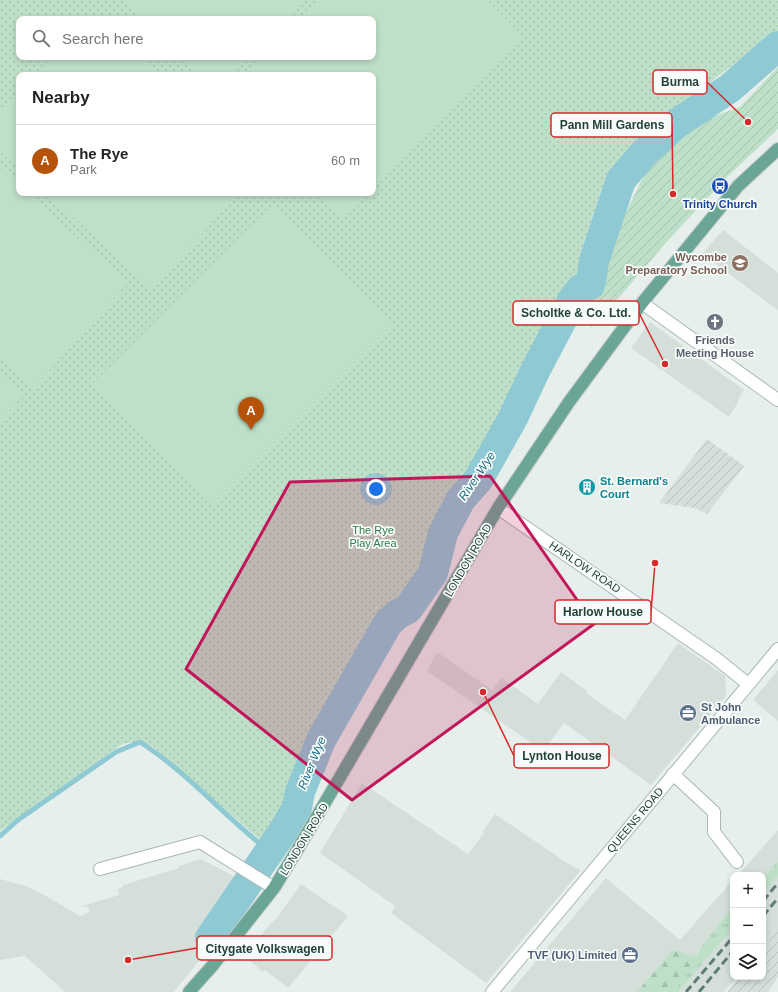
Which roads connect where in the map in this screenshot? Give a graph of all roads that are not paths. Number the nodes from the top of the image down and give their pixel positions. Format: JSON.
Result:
{"nodes":[{"id":1,"x":778,"y":149,"type":"edge"},
{"id":2,"x":642,"y":303,"type":"junction"},
{"id":3,"x":778,"y":400,"type":"edge"},
{"id":4,"x":498,"y":508,"type":"junction"},
{"id":5,"x":778,"y":648,"type":"edge"},
{"id":6,"x":748,"y":684,"type":"junction"},
{"id":7,"x":673,"y":774,"type":"junction"},
{"id":8,"x":737,"y":862,"type":"dead end"},
{"id":9,"x":100,"y":869,"type":"dead end"},
{"id":10,"x":274,"y":888,"type":"junction"},
{"id":11,"x":189,"y":992,"type":"edge"},
{"id":12,"x":492,"y":992,"type":"edge"}],
"edges":[{"from":1,"to":2,"type":"main road","name":"LONDON ROAD"},
{"from":2,"to":3,"type":"street"},
{"from":2,"to":4,"type":"main road","name":"LONDON ROAD"},
{"from":4,"to":6,"type":"street","name":"HARLOW ROAD"},
{"from":4,"to":10,"type":"main road","name":"LONDON ROAD"},
{"from":5,"to":6,"type":"street","name":"QUEENS ROAD"},
{"from":6,"to":7,"type":"street","name":"QUEENS ROAD"},
{"from":7,"to":8,"type":"street"},
{"from":7,"to":12,"type":"street","name":"QUEENS ROAD"},
{"from":9,"to":10,"type":"street"},
{"from":10,"to":11,"type":"main road","name":"LONDON ROAD"}]}
